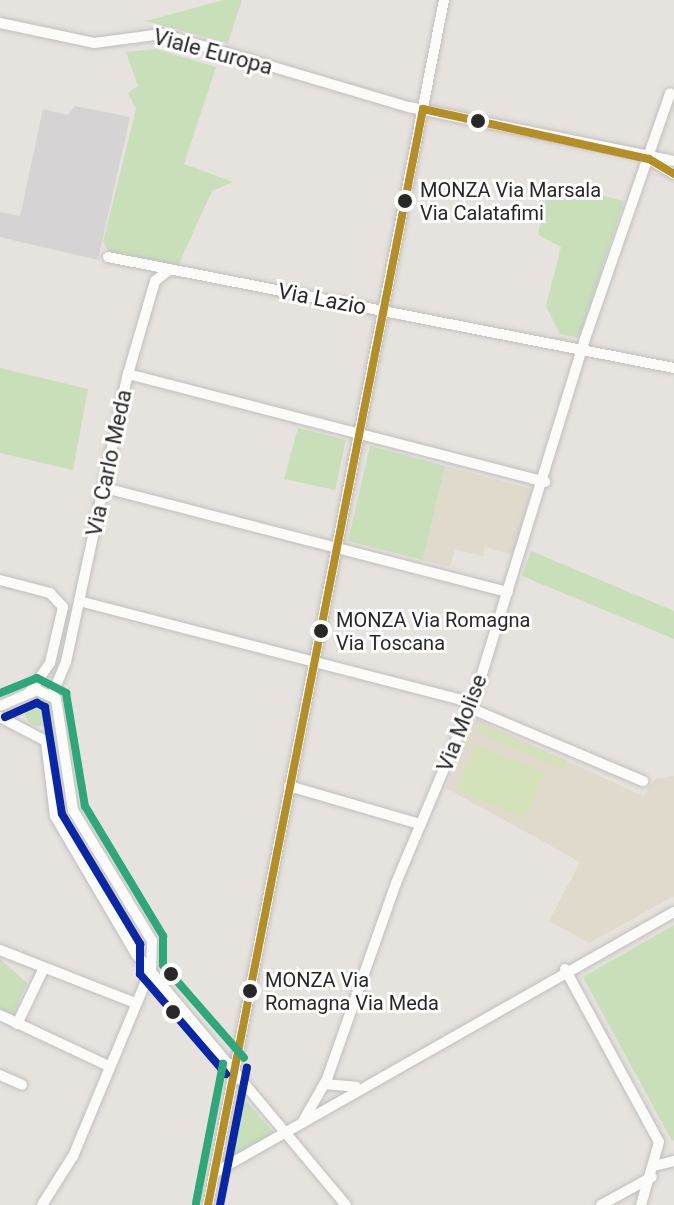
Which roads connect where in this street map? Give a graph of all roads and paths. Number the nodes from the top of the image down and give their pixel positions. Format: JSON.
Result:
{"nodes":[{"id":1,"x":444,"y":0,"type":"edge"},
{"id":2,"x":0,"y":23,"type":"edge"},
{"id":3,"x":670,"y":93,"type":"dead end"},
{"id":4,"x":423,"y":109,"type":"junction"},
{"id":5,"x":649,"y":159,"type":"junction"},
{"id":6,"x":674,"y":161,"type":"edge"},
{"id":7,"x":674,"y":174,"type":"edge"},
{"id":8,"x":108,"y":257,"type":"dead end"},
{"id":9,"x":170,"y":270,"type":"junction"},
{"id":10,"x":383,"y":311,"type":"junction"},
{"id":11,"x":583,"y":349,"type":"junction"},
{"id":12,"x":674,"y":368,"type":"edge"},
{"id":13,"x":128,"y":374,"type":"junction"},
{"id":14,"x":359,"y":436,"type":"junction"},
{"id":15,"x":545,"y":482,"type":"junction"},
{"id":16,"x":105,"y":488,"type":"junction"},
{"id":17,"x":338,"y":548,"type":"junction"},
{"id":18,"x":0,"y":580,"type":"edge"},
{"id":19,"x":508,"y":592,"type":"junction"},
{"id":20,"x":79,"y":601,"type":"junction"},
{"id":21,"x":314,"y":659,"type":"junction"},
{"id":22,"x":64,"y":666,"type":"junction"},
{"id":23,"x":28,"y":694,"type":"junction"},
{"id":24,"x":52,"y":695,"type":"junction"},
{"id":25,"x":471,"y":705,"type":"junction"},
{"id":26,"x":0,"y":706,"type":"edge"},
{"id":27,"x":59,"y":713,"type":"junction"},
{"id":28,"x":0,"y":717,"type":"edge"},
{"id":29,"x":29,"y":729,"type":"junction"},
{"id":30,"x":643,"y":781,"type":"dead end"},
{"id":31,"x":289,"y":786,"type":"junction"},
{"id":32,"x":420,"y":824,"type":"junction"},
{"id":33,"x":674,"y":912,"type":"edge"},
{"id":34,"x":0,"y":950,"type":"edge"},
{"id":35,"x":44,"y":968,"type":"junction"},
{"id":36,"x":151,"y":969,"type":"junction"},
{"id":37,"x":565,"y":969,"type":"junction"},
{"id":38,"x":135,"y":1003,"type":"junction"},
{"id":39,"x":0,"y":1015,"type":"edge"},
{"id":40,"x":17,"y":1024,"type":"junction"},
{"id":41,"x":109,"y":1066,"type":"junction"},
{"id":42,"x":235,"y":1066,"type":"junction"},
{"id":43,"x":0,"y":1075,"type":"edge"},
{"id":44,"x":324,"y":1084,"type":"junction"},
{"id":45,"x":22,"y":1085,"type":"dead end"},
{"id":46,"x":362,"y":1086,"type":"junction"},
{"id":47,"x":302,"y":1123,"type":"junction"},
{"id":48,"x":285,"y":1132,"type":"junction"},
{"id":49,"x":674,"y":1161,"type":"edge"},
{"id":50,"x":653,"y":1172,"type":"junction"},
{"id":51,"x":214,"y":1173,"type":"junction"},
{"id":52,"x":42,"y":1205,"type":"edge"},
{"id":53,"x":208,"y":1205,"type":"edge"},
{"id":54,"x":346,"y":1205,"type":"edge"},
{"id":55,"x":601,"y":1205,"type":"edge"},
{"id":56,"x":641,"y":1205,"type":"edge"}],
"edges":[{"from":1,"to":4,"type":"street"},
{"from":2,"to":4,"type":"street","name":"Viale Europa"},
{"from":3,"to":5,"type":"street","name":"Via Molise"},
{"from":4,"to":5,"type":"street","name":"Viale Europa"},
{"from":4,"to":10,"type":"street"},
{"from":5,"to":6,"type":"street"},
{"from":5,"to":7,"type":"street"},
{"from":5,"to":11,"type":"street","name":"Via Molise"},
{"from":8,"to":9,"type":"street","name":"Via Lazio"},
{"from":9,"to":10,"type":"street","name":"Via Lazio"},
{"from":9,"to":13,"type":"street","name":"Via Carlo Meda"},
{"from":10,"to":11,"type":"street","name":"Via Lazio"},
{"from":10,"to":14,"type":"street"},
{"from":11,"to":12,"type":"street","name":"Via Lazio"},
{"from":11,"to":15,"type":"street","name":"Via Molise"},
{"from":13,"to":14,"type":"street"},
{"from":13,"to":16,"type":"street","name":"Via Carlo Meda"},
{"from":14,"to":15,"type":"street"},
{"from":14,"to":17,"type":"street"},
{"from":15,"to":19,"type":"street","name":"Via Molise"},
{"from":16,"to":17,"type":"street"},
{"from":16,"to":20,"type":"street","name":"Via Carlo Meda"},
{"from":17,"to":19,"type":"street"},
{"from":17,"to":21,"type":"street"},
{"from":18,"to":23,"type":"street"},
{"from":19,"to":25,"type":"street","name":"Via Molise"},
{"from":20,"to":21,"type":"street"},
{"from":20,"to":22,"type":"street","name":"Via Carlo Meda"},
{"from":21,"to":25,"type":"street"},
{"from":21,"to":31,"type":"street"},
{"from":22,"to":24,"type":"street","name":"Via Carlo Meda"},
{"from":22,"to":27,"type":"street","name":"Via Carlo Meda"},
{"from":23,"to":24,"type":"street"},
{"from":23,"to":26,"type":"street"},
{"from":23,"to":29,"type":"street"},
{"from":24,"to":27,"type":"street","name":"Via Carlo Meda"},
{"from":25,"to":30,"type":"street"},
{"from":25,"to":32,"type":"street","name":"Via Molise"},
{"from":27,"to":29,"type":"street"},
{"from":27,"to":36,"type":"street","name":"Via Carlo Meda"},
{"from":28,"to":29,"type":"street"},
{"from":29,"to":36,"type":"street"},
{"from":31,"to":32,"type":"street"},
{"from":31,"to":42,"type":"street"},
{"from":32,"to":44,"type":"street","name":"Via Molise"},
{"from":33,"to":37,"type":"street"},
{"from":34,"to":35,"type":"street"},
{"from":35,"to":38,"type":"street"},
{"from":35,"to":40,"type":"street"},
{"from":36,"to":38,"type":"street"},
{"from":36,"to":42,"type":"street"},
{"from":37,"to":46,"type":"street"},
{"from":37,"to":50,"type":"street"},
{"from":38,"to":41,"type":"street"},
{"from":39,"to":40,"type":"street"},
{"from":40,"to":41,"type":"street"},
{"from":41,"to":52,"type":"street"},
{"from":42,"to":48,"type":"street"},
{"from":42,"to":51,"type":"street"},
{"from":43,"to":45,"type":"street"},
{"from":44,"to":46,"type":"street"},
{"from":44,"to":47,"type":"street","name":"Via Molise"},
{"from":46,"to":47,"type":"street"},
{"from":47,"to":48,"type":"street"},
{"from":48,"to":51,"type":"street"},
{"from":48,"to":54,"type":"street"},
{"from":49,"to":50,"type":"street"},
{"from":50,"to":55,"type":"street"},
{"from":50,"to":56,"type":"street"},
{"from":51,"to":53,"type":"street"}]}
